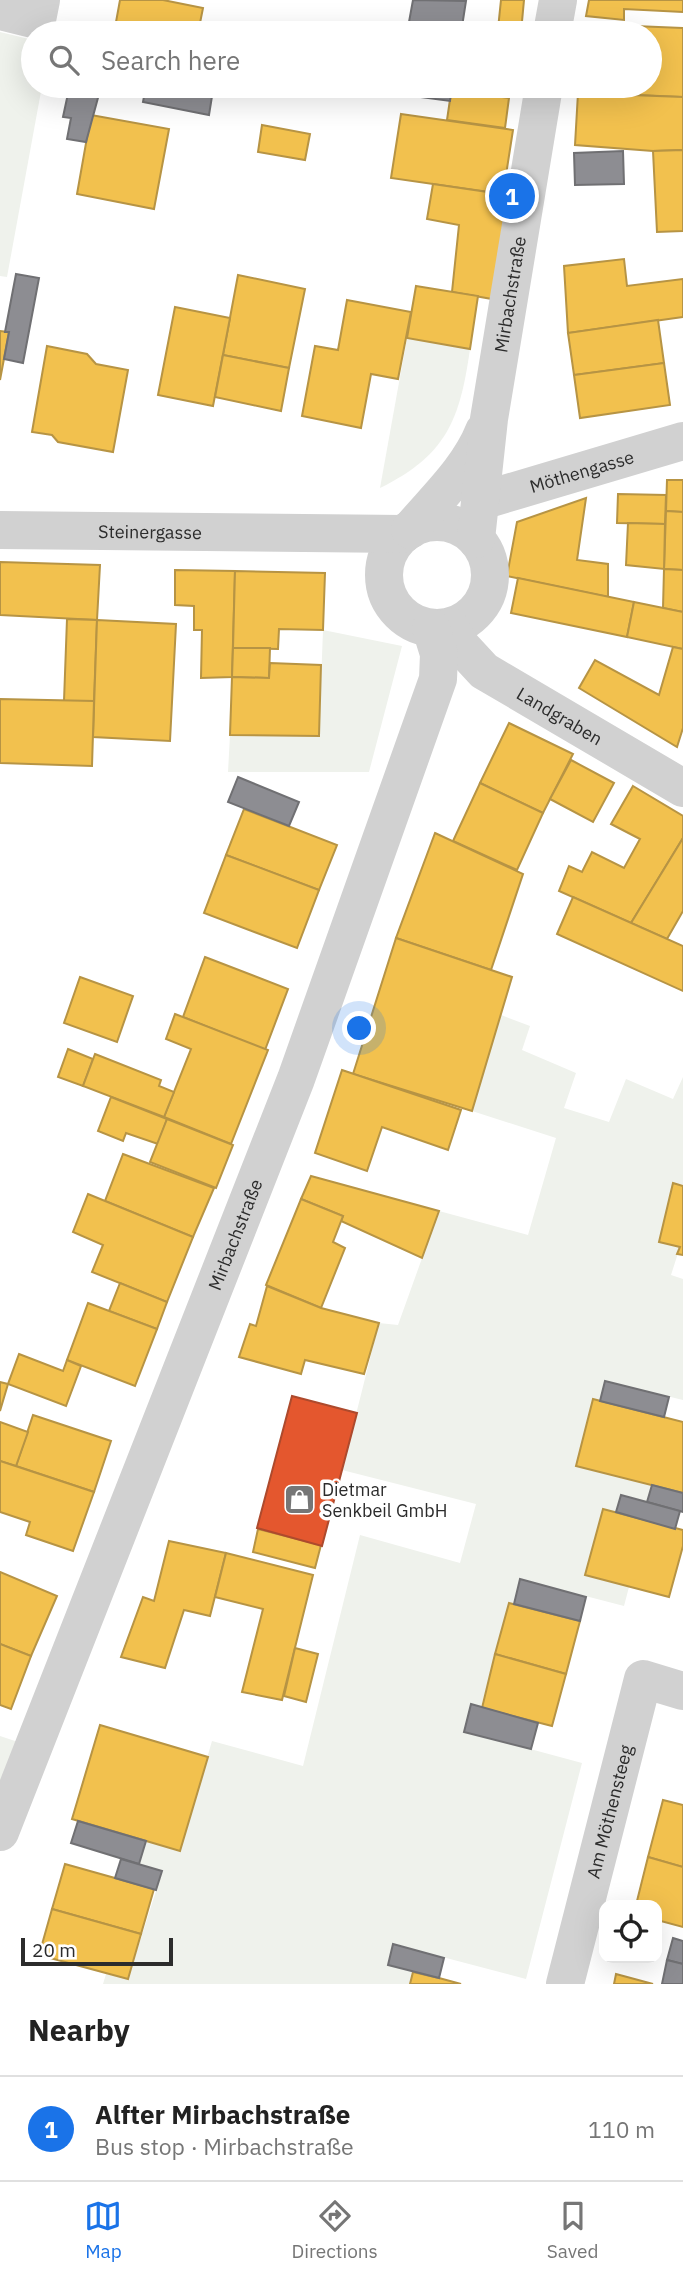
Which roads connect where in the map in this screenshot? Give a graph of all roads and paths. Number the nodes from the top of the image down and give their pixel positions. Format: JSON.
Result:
{"nodes":[{"id":1,"x":41,"y":0,"type":"edge"},
{"id":2,"x":558,"y":0,"type":"edge"},
{"id":3,"x":0,"y":11,"type":"edge"},
{"id":4,"x":554,"y":21,"type":"edge"},
{"id":5,"x":542,"y":98,"type":"edge"},
{"id":6,"x":489,"y":419,"type":"junction"},
{"id":7,"x":683,"y":441,"type":"edge"},
{"id":8,"x":481,"y":501,"type":"junction"},
{"id":9,"x":0,"y":530,"type":"edge"},
{"id":10,"x":407,"y":532,"type":"junction"},
{"id":11,"x":299,"y":535,"type":"junction"},
{"id":12,"x":476,"y":539,"type":"junction"},
{"id":13,"x":385,"y":584,"type":"junction"},
{"id":14,"x":441,"y":627,"type":"junction"},
{"id":15,"x":683,"y":788,"type":"edge"},
{"id":16,"x":683,"y":1690,"type":"edge"},
{"id":17,"x":0,"y":1832,"type":"edge"},
{"id":18,"x":565,"y":1984,"type":"edge"}],
"edges":[{"from":1,"to":3,"type":"street"},
{"from":2,"to":4,"type":"street"},
{"from":5,"to":6,"type":"street","name":"Mirbachstraße"},
{"from":6,"to":8,"type":"street","name":"Mirbachstraße"},
{"from":6,"to":10,"type":"street","name":"Mirbachstraße"},
{"from":7,"to":8,"type":"street","name":"Möthengasse"},
{"from":8,"to":12,"type":"street","name":"Mirbachstraße"},
{"from":9,"to":11,"type":"street","name":"Steinergasse"},
{"from":10,"to":11,"type":"street","name":"Steinergasse"},
{"from":10,"to":12,"type":"street"},
{"from":10,"to":13,"type":"street","name":"Mirbachstraße"},
{"from":11,"to":13,"type":"street","name":"Steinergasse"},
{"from":12,"to":14,"type":"street"},
{"from":13,"to":14,"type":"street"},
{"from":14,"to":15,"type":"street","name":"Landgraben"},
{"from":14,"to":17,"type":"street","name":"Mirbachstraße"},
{"from":16,"to":18,"type":"street","name":"Am Möthensteeg"}]}
